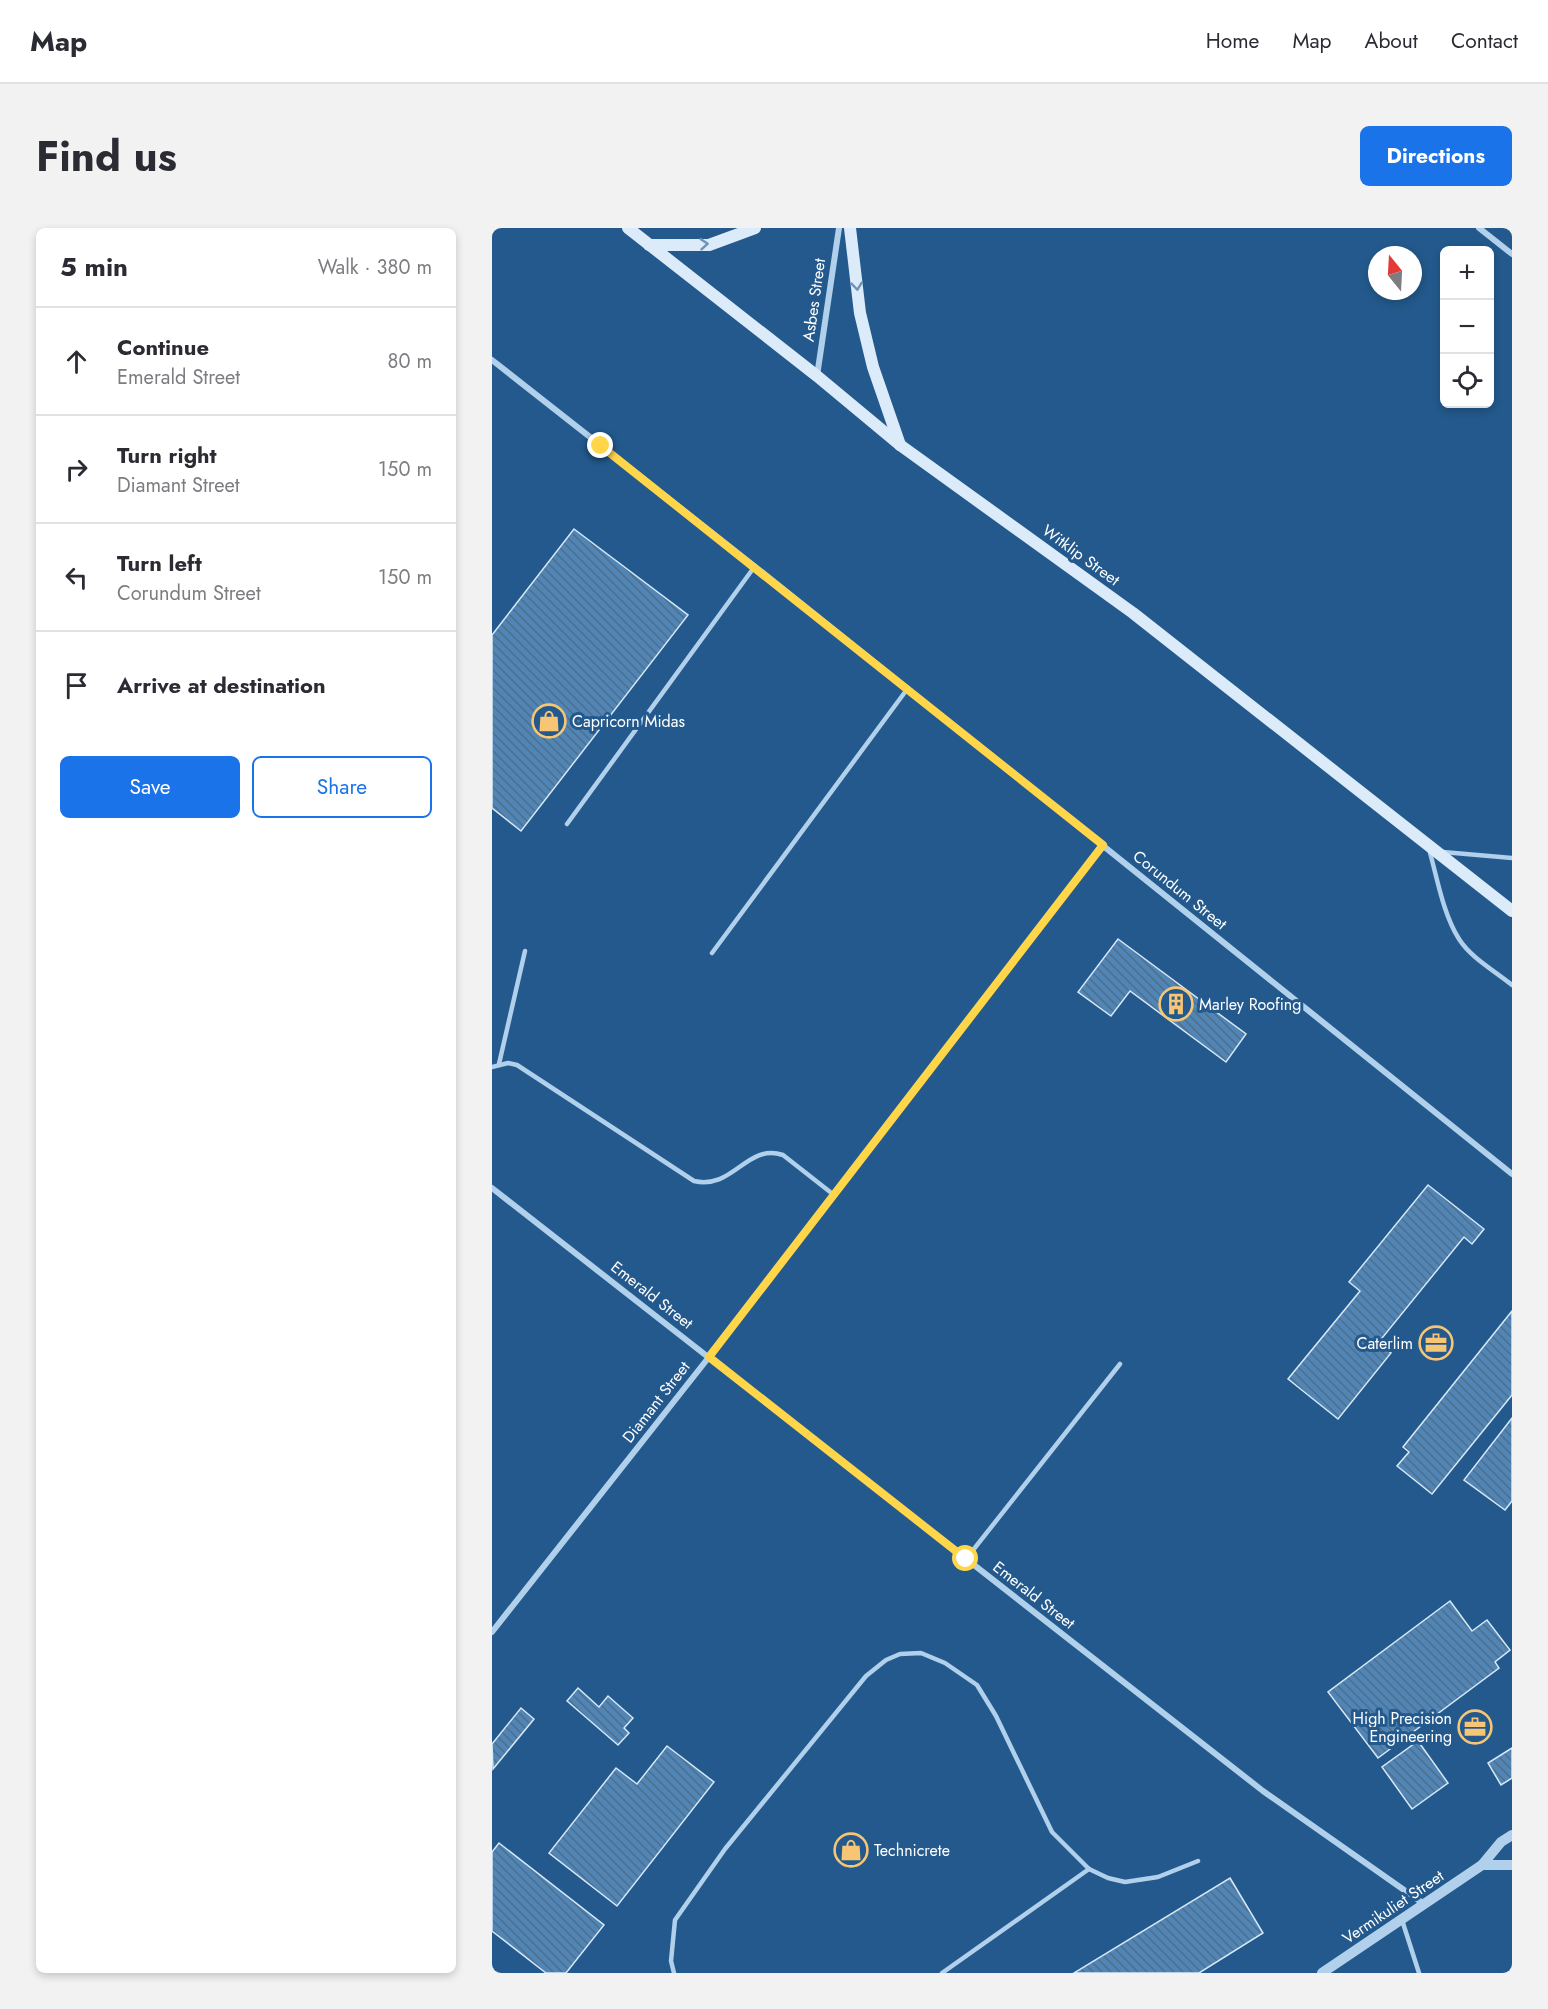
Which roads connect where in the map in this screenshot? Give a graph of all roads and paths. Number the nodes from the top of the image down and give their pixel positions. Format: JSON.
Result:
{"nodes":[{"id":1,"x":628,"y":228,"type":"edge"},
{"id":2,"x":755,"y":228,"type":"edge"},
{"id":3,"x":839,"y":228,"type":"edge"},
{"id":4,"x":850,"y":228,"type":"edge"},
{"id":5,"x":1479,"y":228,"type":"edge"},
{"id":6,"x":649,"y":245,"type":"junction"},
{"id":7,"x":1512,"y":254,"type":"edge"},
{"id":8,"x":492,"y":360,"type":"edge"},
{"id":9,"x":817,"y":376,"type":"junction"},
{"id":10,"x":900,"y":445,"type":"junction"},
{"id":11,"x":755,"y":566,"type":"junction"},
{"id":12,"x":908,"y":688,"type":"junction"},
{"id":13,"x":567,"y":824,"type":"dead end"},
{"id":14,"x":1103,"y":845,"type":"junction"},
{"id":15,"x":1432,"y":849,"type":"junction"},
{"id":16,"x":1512,"y":858,"type":"edge"},
{"id":17,"x":1512,"y":911,"type":"edge"},
{"id":18,"x":525,"y":951,"type":"dead end"},
{"id":19,"x":712,"y":953,"type":"dead end"},
{"id":20,"x":1512,"y":985,"type":"edge"},
{"id":21,"x":499,"y":1064,"type":"junction"},
{"id":22,"x":492,"y":1068,"type":"edge"},
{"id":23,"x":1512,"y":1174,"type":"edge"},
{"id":24,"x":493,"y":1190,"type":"edge"},
{"id":25,"x":834,"y":1195,"type":"junction"},
{"id":26,"x":709,"y":1357,"type":"junction"},
{"id":27,"x":1120,"y":1364,"type":"dead end"},
{"id":28,"x":966,"y":1559,"type":"junction"},
{"id":29,"x":492,"y":1632,"type":"edge"},
{"id":30,"x":1512,"y":1835,"type":"edge"},
{"id":31,"x":1198,"y":1861,"type":"dead end"},
{"id":32,"x":1482,"y":1865,"type":"junction"},
{"id":33,"x":1512,"y":1865,"type":"edge"},
{"id":34,"x":1089,"y":1869,"type":"junction"},
{"id":35,"x":1424,"y":1904,"type":"junction"},
{"id":36,"x":1402,"y":1920,"type":"junction"},
{"id":37,"x":674,"y":1973,"type":"edge"},
{"id":38,"x":942,"y":1973,"type":"edge"},
{"id":39,"x":1322,"y":1973,"type":"edge"},
{"id":40,"x":1419,"y":1973,"type":"edge"}],
"edges":[{"from":1,"to":6,"type":"main road","name":"Witklip Street"},
{"from":6,"to":2,"type":"main road","one_way":true},
{"from":3,"to":9,"type":"street","name":"Asbes Street"},
{"from":4,"to":10,"type":"main road","one_way":true},
{"from":5,"to":7,"type":"street"},
{"from":6,"to":9,"type":"main road","name":"Witklip Street"},
{"from":8,"to":11,"type":"street","name":"Corundum Street"},
{"from":9,"to":10,"type":"main road","name":"Witklip Street"},
{"from":10,"to":15,"type":"main road","name":"Witklip Street"},
{"from":11,"to":12,"type":"street","name":"Corundum Street"},
{"from":11,"to":13,"type":"lane"},
{"from":12,"to":14,"type":"street","name":"Corundum Street"},
{"from":12,"to":19,"type":"lane"},
{"from":14,"to":23,"type":"street","name":"Corundum Street"},
{"from":14,"to":25,"type":"street","name":"Diamant Street"},
{"from":15,"to":16,"type":"lane"},
{"from":15,"to":17,"type":"main road","name":"Witklip Street"},
{"from":15,"to":20,"type":"lane"},
{"from":18,"to":21,"type":"lane"},
{"from":21,"to":22,"type":"lane"},
{"from":21,"to":25,"type":"lane"},
{"from":24,"to":26,"type":"street","name":"Emerald Street"},
{"from":25,"to":26,"type":"street","name":"Diamant Street"},
{"from":26,"to":28,"type":"street","name":"Emerald Street"},
{"from":26,"to":29,"type":"street","name":"Diamant Street"},
{"from":27,"to":28,"type":"lane"},
{"from":28,"to":35,"type":"street","name":"Emerald Street"},
{"from":30,"to":32,"type":"street","name":"Vermikuliet Street"},
{"from":31,"to":34,"type":"lane"},
{"from":32,"to":33,"type":"street"},
{"from":32,"to":35,"type":"street","name":"Vermikuliet Street"},
{"from":34,"to":37,"type":"lane"},
{"from":34,"to":38,"type":"lane"},
{"from":35,"to":36,"type":"street","name":"Vermikuliet Street"},
{"from":36,"to":39,"type":"street","name":"Vermikuliet Street"},
{"from":36,"to":40,"type":"lane"}]}
